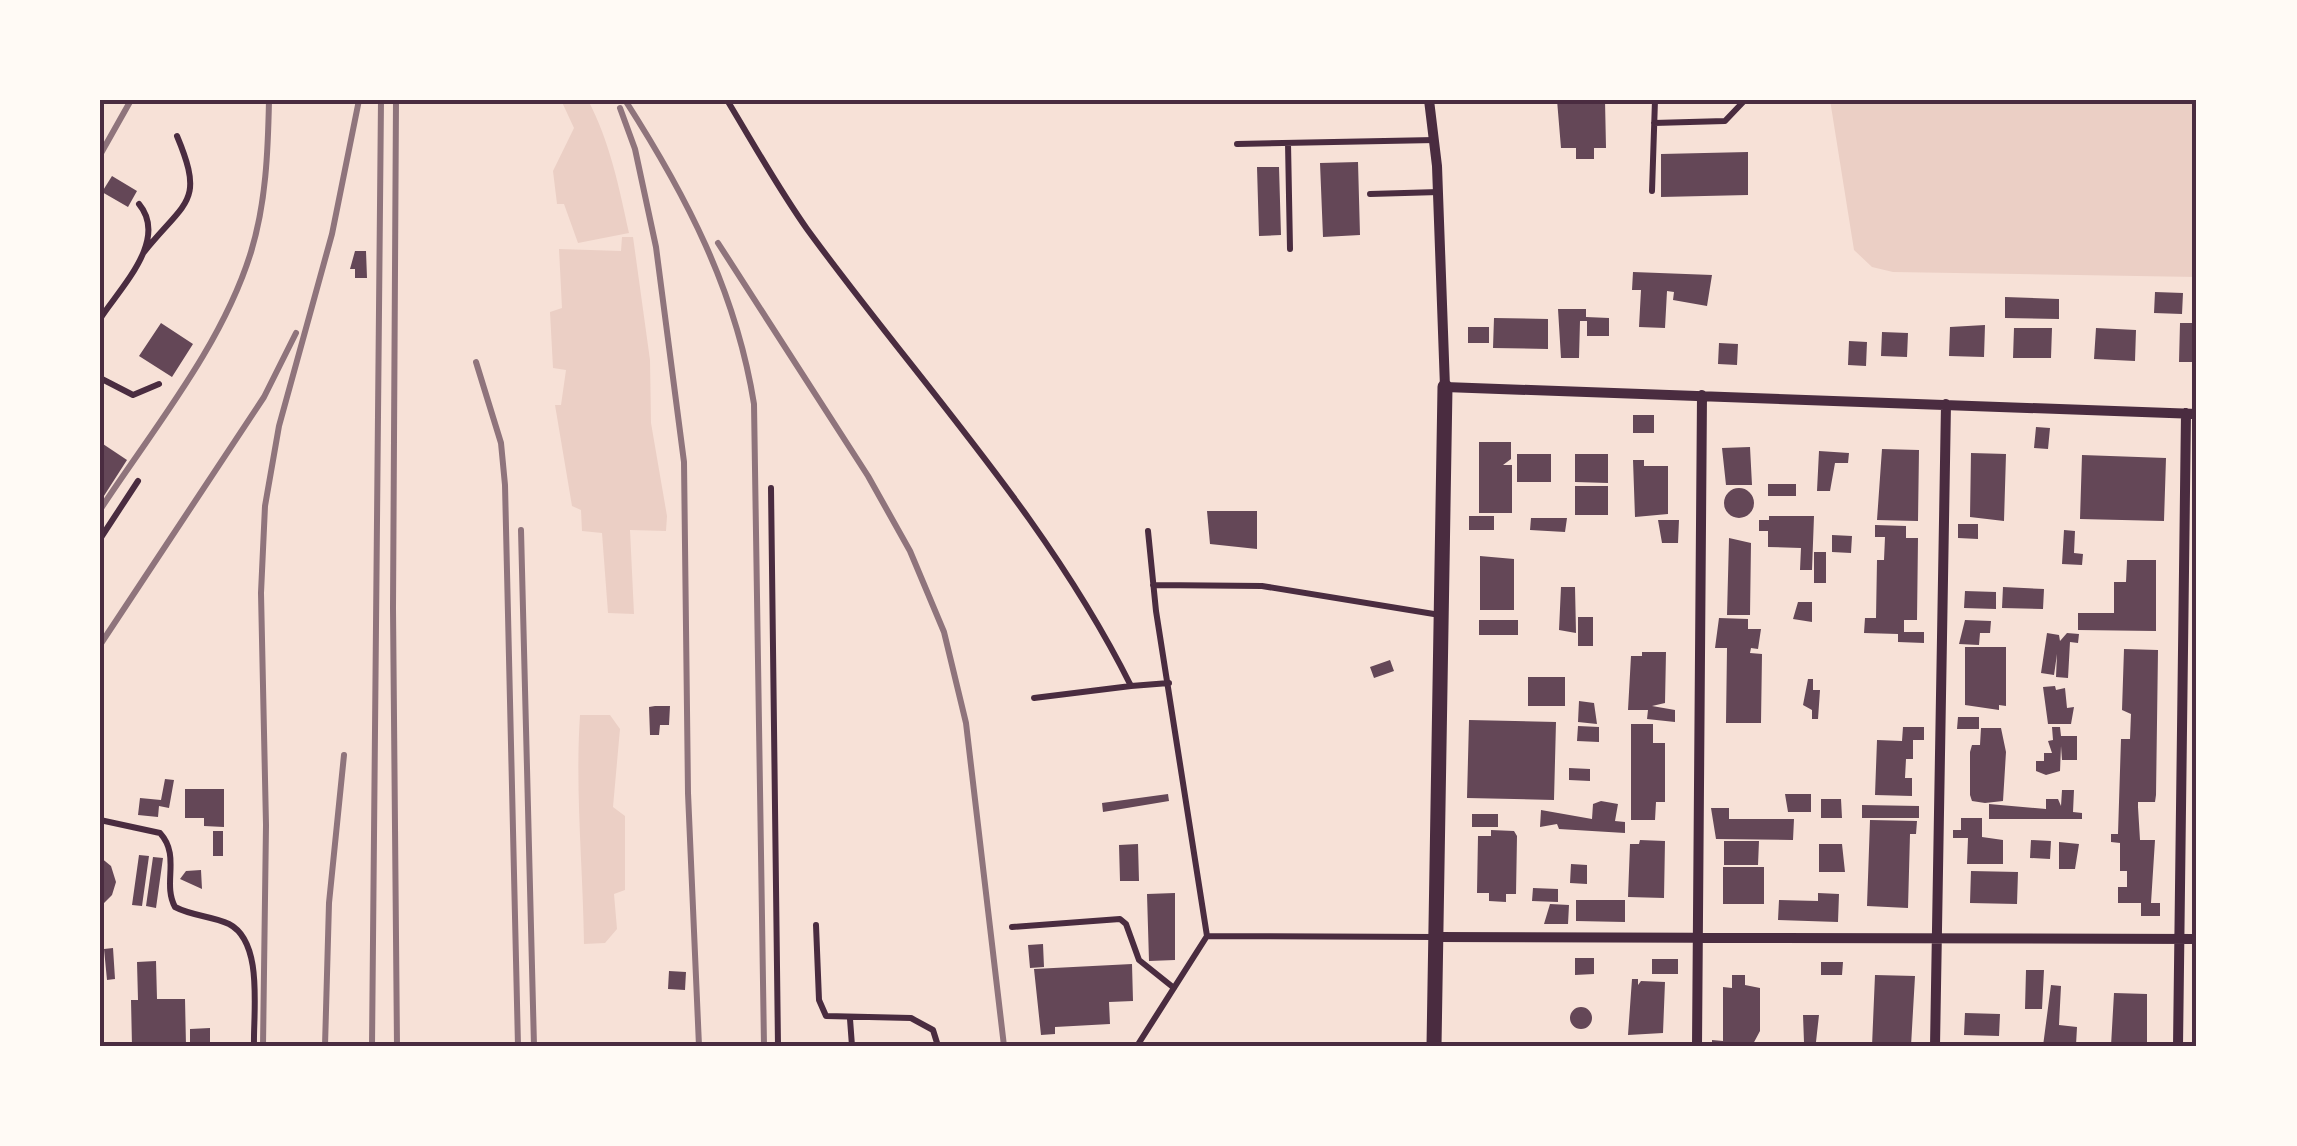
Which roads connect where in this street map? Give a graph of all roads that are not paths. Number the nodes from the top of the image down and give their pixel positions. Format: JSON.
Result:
{"nodes":[{"id":1,"x":727,"y":100,"type":"edge"},
{"id":2,"x":1429,"y":100,"type":"edge"},
{"id":3,"x":1655,"y":100,"type":"edge"},
{"id":4,"x":1745,"y":100,"type":"edge"},
{"id":5,"x":1654,"y":123,"type":"junction"},
{"id":6,"x":177,"y":136,"type":"dead end"},
{"id":7,"x":1434,"y":140,"type":"junction"},
{"id":8,"x":1288,"y":143,"type":"junction"},
{"id":9,"x":1237,"y":144,"type":"dead end"},
{"id":10,"x":1438,"y":192,"type":"junction"},
{"id":11,"x":1652,"y":192,"type":"dead end"},
{"id":12,"x":1370,"y":194,"type":"dead end"},
{"id":13,"x":139,"y":204,"type":"dead end"},
{"id":14,"x":1290,"y":249,"type":"dead end"},
{"id":15,"x":144,"y":252,"type":"junction"},
{"id":16,"x":100,"y":320,"type":"edge"},
{"id":17,"x":100,"y":378,"type":"edge"},
{"id":18,"x":159,"y":384,"type":"dead end"},
{"id":19,"x":1445,"y":387,"type":"junction"},
{"id":20,"x":1702,"y":396,"type":"junction"},
{"id":21,"x":1946,"y":404,"type":"junction"},
{"id":22,"x":2192,"y":414,"type":"edge"},
{"id":23,"x":138,"y":481,"type":"dead end"},
{"id":24,"x":771,"y":488,"type":"dead end"},
{"id":25,"x":1148,"y":531,"type":"dead end"},
{"id":26,"x":100,"y":539,"type":"edge"},
{"id":27,"x":1153,"y":585,"type":"junction"},
{"id":28,"x":1441,"y":616,"type":"junction"},
{"id":29,"x":1169,"y":683,"type":"junction"},
{"id":30,"x":1130,"y":686,"type":"junction"},
{"id":31,"x":1034,"y":698,"type":"dead end"},
{"id":32,"x":100,"y":820,"type":"edge"},
{"id":33,"x":816,"y":925,"type":"dead end"},
{"id":34,"x":1012,"y":927,"type":"dead end"},
{"id":35,"x":1207,"y":936,"type":"junction"},
{"id":36,"x":1435,"y":937,"type":"junction"},
{"id":37,"x":1700,"y":937,"type":"junction"},
{"id":38,"x":1936,"y":939,"type":"junction"},
{"id":39,"x":2197,"y":939,"type":"edge"},
{"id":40,"x":2180,"y":940,"type":"junction"},
{"id":41,"x":1174,"y":988,"type":"junction"},
{"id":42,"x":850,"y":1019,"type":"junction"},
{"id":43,"x":254,"y":1046,"type":"edge"},
{"id":44,"x":778,"y":1046,"type":"edge"},
{"id":45,"x":852,"y":1046,"type":"edge"},
{"id":46,"x":938,"y":1046,"type":"edge"},
{"id":47,"x":1136,"y":1046,"type":"edge"},
{"id":48,"x":1434,"y":1046,"type":"edge"},
{"id":49,"x":1697,"y":1046,"type":"edge"},
{"id":50,"x":1935,"y":1046,"type":"edge"},
{"id":51,"x":2178,"y":1046,"type":"edge"}],
"edges":[{"from":1,"to":30,"type":"lane"},
{"from":2,"to":7,"type":"street"},
{"from":3,"to":5,"type":"lane"},
{"from":4,"to":5,"type":"lane"},
{"from":5,"to":11,"type":"lane"},
{"from":6,"to":15,"type":"lane"},
{"from":7,"to":8,"type":"lane"},
{"from":7,"to":10,"type":"street"},
{"from":8,"to":9,"type":"lane"},
{"from":8,"to":14,"type":"lane"},
{"from":10,"to":12,"type":"lane"},
{"from":10,"to":19,"type":"street"},
{"from":13,"to":15,"type":"lane"},
{"from":15,"to":16,"type":"lane"},
{"from":17,"to":18,"type":"lane"},
{"from":19,"to":20,"type":"street"},
{"from":19,"to":28,"type":"street"},
{"from":20,"to":21,"type":"street"},
{"from":20,"to":37,"type":"street"},
{"from":21,"to":22,"type":"street"},
{"from":21,"to":38,"type":"street"},
{"from":22,"to":40,"type":"street"},
{"from":23,"to":26,"type":"lane"},
{"from":24,"to":44,"type":"lane"},
{"from":25,"to":27,"type":"lane"},
{"from":27,"to":28,"type":"lane"},
{"from":27,"to":29,"type":"lane"},
{"from":28,"to":36,"type":"street"},
{"from":29,"to":30,"type":"lane"},
{"from":29,"to":35,"type":"lane"},
{"from":30,"to":31,"type":"lane"},
{"from":32,"to":43,"type":"lane"},
{"from":33,"to":42,"type":"lane"},
{"from":34,"to":41,"type":"lane"},
{"from":35,"to":36,"type":"lane"},
{"from":35,"to":41,"type":"lane"},
{"from":36,"to":37,"type":"street"},
{"from":36,"to":48,"type":"street"},
{"from":37,"to":38,"type":"street"},
{"from":37,"to":49,"type":"street"},
{"from":38,"to":40,"type":"street"},
{"from":38,"to":50,"type":"street"},
{"from":39,"to":40,"type":"street"},
{"from":40,"to":51,"type":"street"},
{"from":41,"to":47,"type":"lane"},
{"from":42,"to":45,"type":"lane"},
{"from":42,"to":46,"type":"lane"}]}
